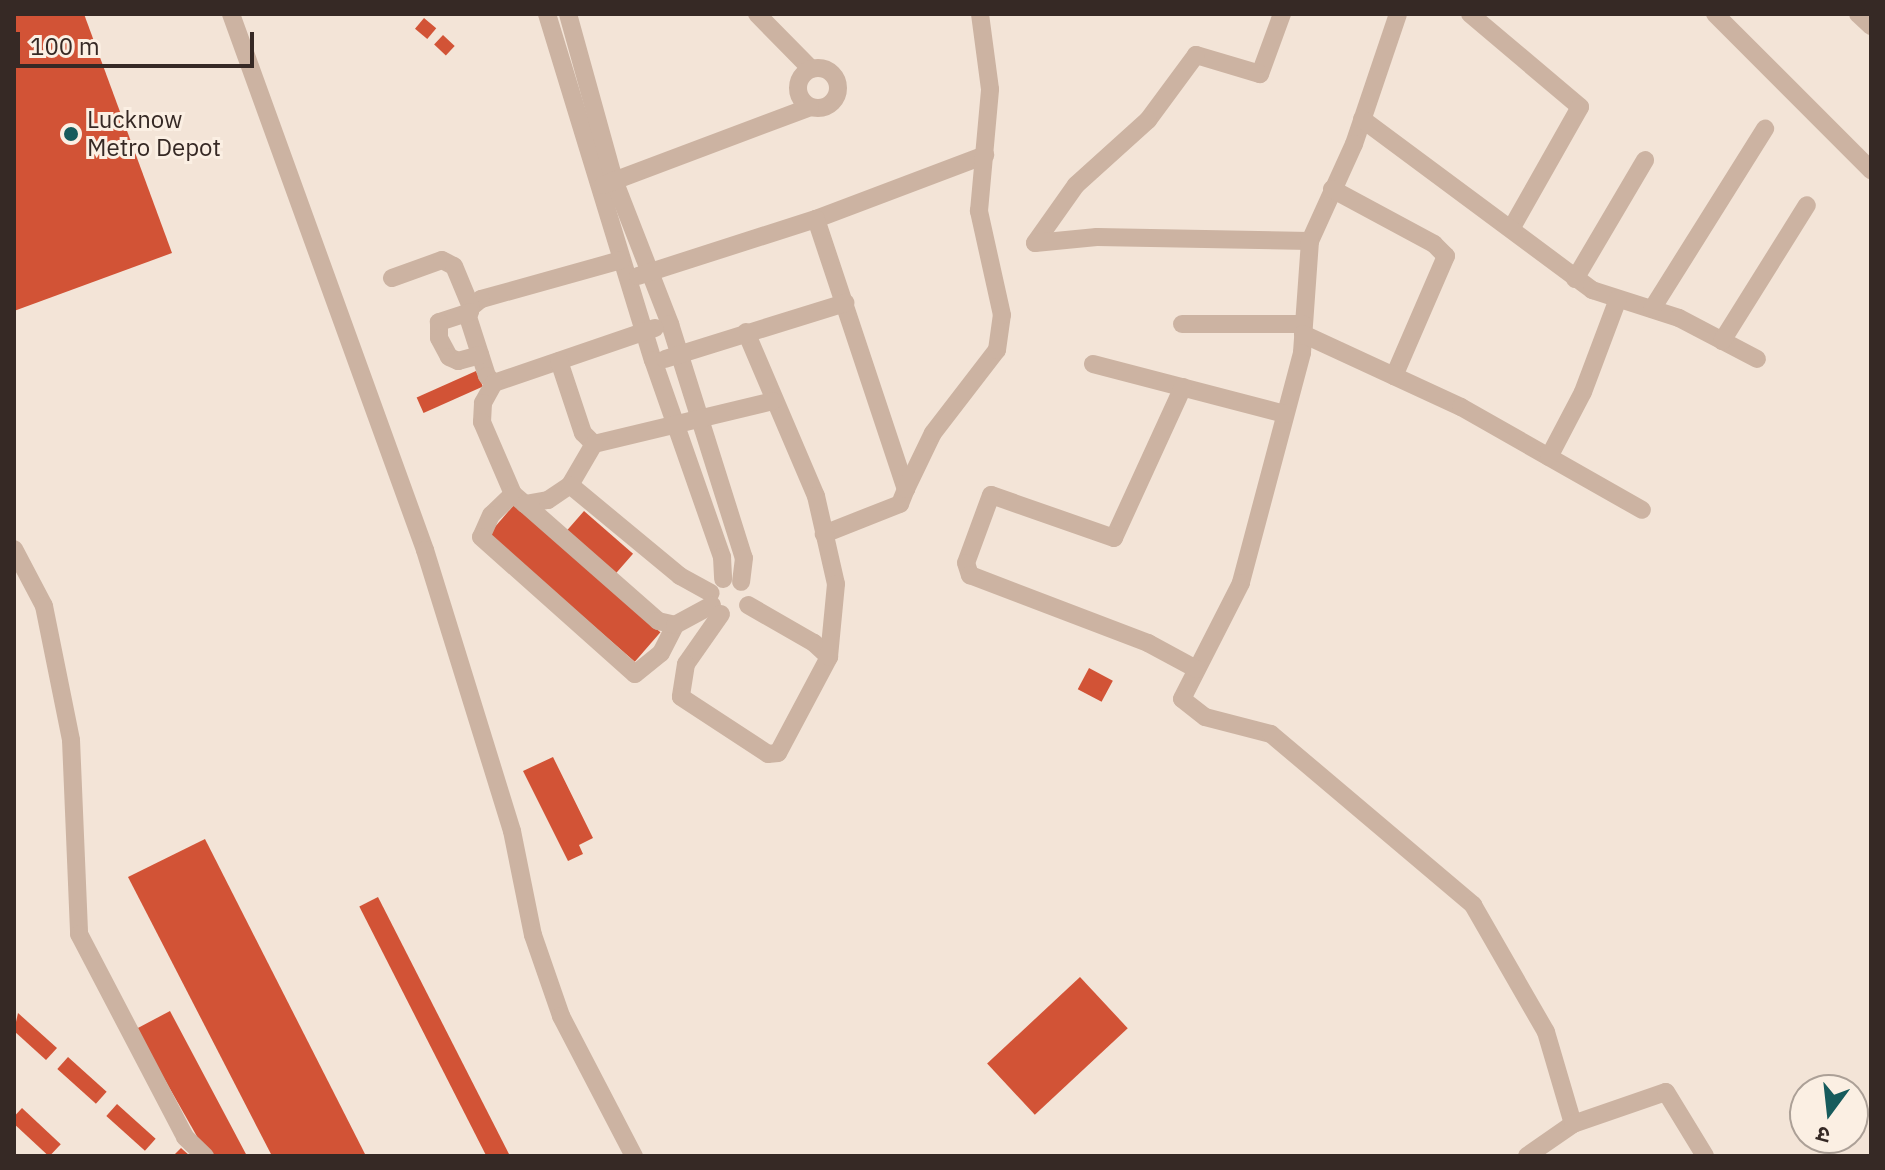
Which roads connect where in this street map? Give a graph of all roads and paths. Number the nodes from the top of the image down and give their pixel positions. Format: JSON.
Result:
{"nodes":[{"id":1,"x":231,"y":14,"type":"edge"},
{"id":2,"x":547,"y":14,"type":"edge"},
{"id":3,"x":568,"y":14,"type":"edge"},
{"id":4,"x":757,"y":14,"type":"edge"},
{"id":5,"x":980,"y":14,"type":"edge"},
{"id":6,"x":1282,"y":14,"type":"edge"},
{"id":7,"x":1398,"y":14,"type":"edge"},
{"id":8,"x":1470,"y":14,"type":"edge"},
{"id":9,"x":1715,"y":14,"type":"edge"},
{"id":10,"x":1858,"y":14,"type":"edge"},
{"id":11,"x":1871,"y":26,"type":"edge"},
{"id":12,"x":811,"y":69,"type":"junction"},
{"id":13,"x":810,"y":107,"type":"junction"},
{"id":14,"x":586,"y":113,"type":"junction"},
{"id":15,"x":1362,"y":119,"type":"junction"},
{"id":16,"x":1765,"y":129,"type":"dead end"},
{"id":17,"x":985,"y":155,"type":"junction"},
{"id":18,"x":1645,"y":160,"type":"dead end"},
{"id":19,"x":1871,"y":170,"type":"edge"},
{"id":20,"x":606,"y":184,"type":"junction"},
{"id":21,"x":1332,"y":189,"type":"junction"},
{"id":22,"x":1807,"y":205,"type":"dead end"},
{"id":23,"x":816,"y":219,"type":"junction"},
{"id":24,"x":1511,"y":229,"type":"junction"},
{"id":25,"x":1310,"y":241,"type":"junction"},
{"id":26,"x":621,"y":260,"type":"junction"},
{"id":27,"x":649,"y":271,"type":"junction"},
{"id":28,"x":392,"y":278,"type":"dead end"},
{"id":29,"x":1575,"y":279,"type":"junction"},
{"id":30,"x":628,"y":280,"type":"junction"},
{"id":31,"x":1618,"y":299,"type":"junction"},
{"id":32,"x":845,"y":303,"type":"junction"},
{"id":33,"x":470,"y":309,"type":"junction"},
{"id":34,"x":1652,"y":309,"type":"junction"},
{"id":35,"x":670,"y":324,"type":"junction"},
{"id":36,"x":1182,"y":324,"type":"dead end"},
{"id":37,"x":1303,"y":329,"type":"junction"},
{"id":38,"x":645,"y":331,"type":"junction"},
{"id":39,"x":746,"y":332,"type":"junction"},
{"id":40,"x":1722,"y":341,"type":"junction"},
{"id":41,"x":480,"y":355,"type":"junction"},
{"id":42,"x":676,"y":357,"type":"junction"},
{"id":43,"x":1757,"y":359,"type":"dead end"},
{"id":44,"x":653,"y":360,"type":"junction"},
{"id":45,"x":559,"y":361,"type":"junction"},
{"id":46,"x":1093,"y":364,"type":"dead end"},
{"id":47,"x":1394,"y":376,"type":"junction"},
{"id":48,"x":494,"y":383,"type":"junction"},
{"id":49,"x":1183,"y":387,"type":"junction"},
{"id":50,"x":773,"y":401,"type":"junction"},
{"id":51,"x":1285,"y":414,"type":"junction"},
{"id":52,"x":699,"y":417,"type":"junction"},
{"id":53,"x":675,"y":424,"type":"junction"},
{"id":54,"x":594,"y":444,"type":"junction"},
{"id":55,"x":1549,"y":457,"type":"junction"},
{"id":56,"x":570,"y":485,"type":"junction"},
{"id":57,"x":906,"y":489,"type":"junction"},
{"id":58,"x":519,"y":499,"type":"junction"},
{"id":59,"x":1642,"y":510,"type":"dead end"},
{"id":60,"x":824,"y":534,"type":"junction"},
{"id":61,"x":14,"y":549,"type":"edge"},
{"id":62,"x":722,"y":595,"type":"junction"},
{"id":63,"x":748,"y":605,"type":"junction"},
{"id":64,"x":675,"y":625,"type":"junction"},
{"id":65,"x":829,"y":657,"type":"junction"},
{"id":66,"x":1196,"y":669,"type":"junction"},
{"id":67,"x":1573,"y":1124,"type":"junction"},
{"id":68,"x":205,"y":1156,"type":"edge"},
{"id":69,"x":634,"y":1156,"type":"edge"},
{"id":70,"x":1527,"y":1156,"type":"edge"},
{"id":71,"x":1705,"y":1156,"type":"edge"}],
"edges":[{"from":1,"to":69,"type":"street"},
{"from":2,"to":14,"type":"street"},
{"from":3,"to":14,"type":"street"},
{"from":4,"to":12,"type":"street"},
{"from":5,"to":17,"type":"street"},
{"from":6,"to":25,"type":"street"},
{"from":7,"to":15,"type":"street"},
{"from":8,"to":24,"type":"street"},
{"from":9,"to":19,"type":"street"},
{"from":10,"to":11,"type":"street"},
{"from":12,"to":13,"type":"street"},
{"from":12,"to":13,"type":"street"},
{"from":13,"to":20,"type":"street"},
{"from":14,"to":20,"type":"street"},
{"from":15,"to":21,"type":"street"},
{"from":15,"to":24,"type":"street"},
{"from":16,"to":34,"type":"street"},
{"from":17,"to":23,"type":"street"},
{"from":17,"to":57,"type":"street"},
{"from":18,"to":29,"type":"street"},
{"from":20,"to":26,"type":"street"},
{"from":20,"to":27,"type":"street"},
{"from":21,"to":25,"type":"street"},
{"from":21,"to":47,"type":"street"},
{"from":22,"to":40,"type":"street"},
{"from":23,"to":27,"type":"street"},
{"from":23,"to":32,"type":"street"},
{"from":24,"to":29,"type":"street"},
{"from":25,"to":37,"type":"street"},
{"from":26,"to":30,"type":"street"},
{"from":26,"to":33,"type":"street"},
{"from":27,"to":30,"type":"street"},
{"from":27,"to":35,"type":"street"},
{"from":28,"to":33,"type":"street"},
{"from":29,"to":31,"type":"street"},
{"from":30,"to":38,"type":"street"},
{"from":31,"to":34,"type":"street"},
{"from":31,"to":55,"type":"street"},
{"from":32,"to":39,"type":"street"},
{"from":32,"to":57,"type":"street"},
{"from":33,"to":41,"type":"street"},
{"from":33,"to":41,"type":"street"},
{"from":34,"to":40,"type":"street"},
{"from":35,"to":38,"type":"street"},
{"from":35,"to":42,"type":"street"},
{"from":36,"to":37,"type":"street"},
{"from":37,"to":47,"type":"street"},
{"from":37,"to":51,"type":"street"},
{"from":38,"to":44,"type":"street"},
{"from":38,"to":45,"type":"street"},
{"from":39,"to":42,"type":"street"},
{"from":39,"to":50,"type":"street"},
{"from":40,"to":43,"type":"street"},
{"from":41,"to":48,"type":"street"},
{"from":42,"to":44,"type":"street"},
{"from":42,"to":52,"type":"street"},
{"from":44,"to":53,"type":"street"},
{"from":45,"to":48,"type":"street"},
{"from":45,"to":54,"type":"street"},
{"from":46,"to":49,"type":"street"},
{"from":47,"to":55,"type":"street"},
{"from":48,"to":58,"type":"street"},
{"from":49,"to":51,"type":"street"},
{"from":49,"to":66,"type":"street"},
{"from":50,"to":52,"type":"street"},
{"from":50,"to":60,"type":"street"},
{"from":51,"to":66,"type":"street"},
{"from":52,"to":53,"type":"street"},
{"from":52,"to":62,"type":"street"},
{"from":53,"to":54,"type":"street"},
{"from":53,"to":62,"type":"street"},
{"from":54,"to":56,"type":"street"},
{"from":55,"to":59,"type":"street"},
{"from":56,"to":58,"type":"street"},
{"from":56,"to":62,"type":"street"},
{"from":57,"to":60,"type":"street"},
{"from":58,"to":64,"type":"street"},
{"from":58,"to":64,"type":"street"},
{"from":60,"to":65,"type":"street"},
{"from":61,"to":68,"type":"street"},
{"from":62,"to":63,"type":"street"},
{"from":62,"to":63,"type":"street"},
{"from":62,"to":64,"type":"street"},
{"from":62,"to":65,"type":"street"},
{"from":63,"to":65,"type":"street"},
{"from":66,"to":67,"type":"street"},
{"from":67,"to":70,"type":"street"},
{"from":67,"to":71,"type":"street"}]}
